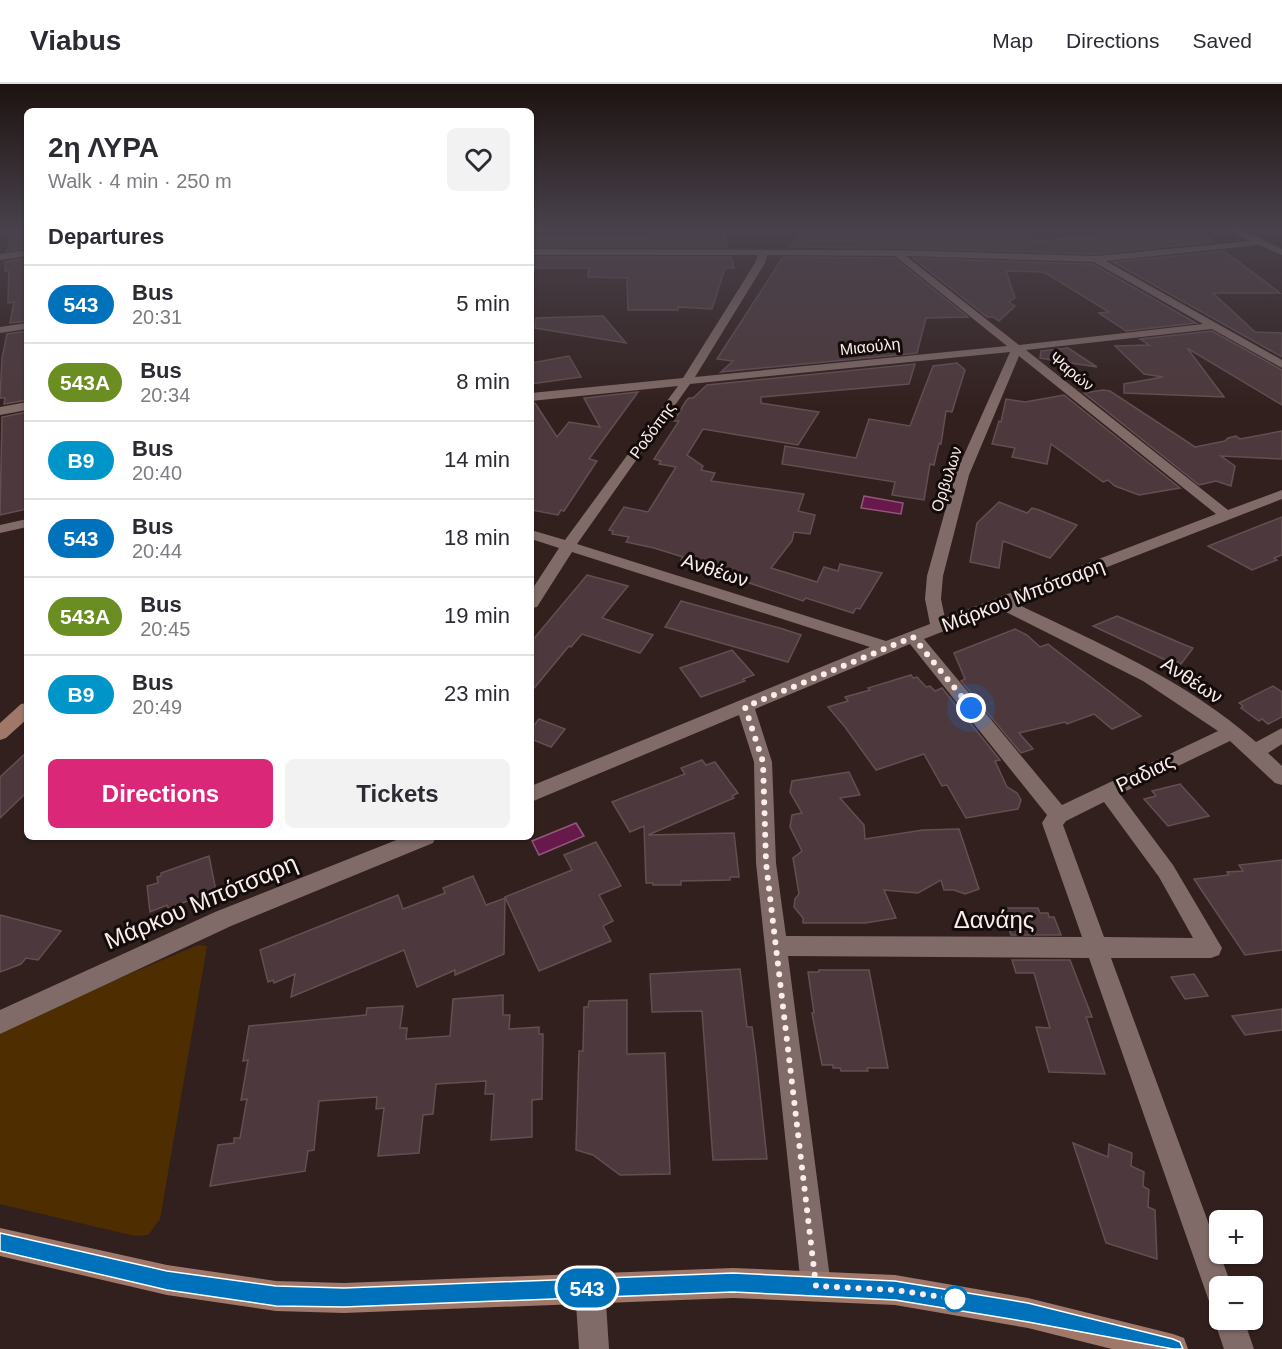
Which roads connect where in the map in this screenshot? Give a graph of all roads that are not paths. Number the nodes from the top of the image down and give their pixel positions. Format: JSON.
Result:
{"nodes":[{"id":1,"x":745,"y":288,"type":"edge"},
{"id":2,"x":942,"y":288,"type":"edge"},
{"id":3,"x":1147,"y":288,"type":"edge"},
{"id":4,"x":24,"y":326,"type":"edge"},
{"id":5,"x":1213,"y":326,"type":"junction"},
{"id":6,"x":0,"y":330,"type":"edge"},
{"id":7,"x":1017,"y":348,"type":"junction"},
{"id":8,"x":1282,"y":365,"type":"edge"},
{"id":9,"x":687,"y":381,"type":"junction"},
{"id":10,"x":534,"y":397,"type":"edge"},
{"id":11,"x":24,"y":407,"type":"edge"},
{"id":12,"x":0,"y":411,"type":"edge"},
{"id":13,"x":1282,"y":494,"type":"edge"},
{"id":14,"x":1227,"y":516,"type":"junction"},
{"id":15,"x":24,"y":524,"type":"edge"},
{"id":16,"x":0,"y":529,"type":"edge"},
{"id":17,"x":534,"y":535,"type":"edge"},
{"id":18,"x":568,"y":546,"type":"junction"},
{"id":19,"x":534,"y":598,"type":"edge"},
{"id":20,"x":1001,"y":603,"type":"junction"},
{"id":21,"x":939,"y":627,"type":"junction"},
{"id":22,"x":913,"y":637,"type":"junction"},
{"id":23,"x":887,"y":647,"type":"junction"},
{"id":24,"x":745,"y":707,"type":"junction"},
{"id":25,"x":14,"y":716,"type":"edge"},
{"id":26,"x":1232,"y":732,"type":"junction"},
{"id":27,"x":0,"y":733,"type":"edge"},
{"id":28,"x":1282,"y":735,"type":"edge"},
{"id":29,"x":1254,"y":752,"type":"junction"},
{"id":30,"x":1282,"y":778,"type":"edge"},
{"id":31,"x":1107,"y":792,"type":"junction"},
{"id":32,"x":534,"y":793,"type":"edge"},
{"id":33,"x":1059,"y":815,"type":"junction"},
{"id":34,"x":382,"y":840,"type":"edge"},
{"id":35,"x":419,"y":840,"type":"edge"},
{"id":36,"x":374,"y":858,"type":"junction"},
{"id":37,"x":776,"y":946,"type":"junction"},
{"id":38,"x":1097,"y":948,"type":"junction"},
{"id":39,"x":0,"y":1022,"type":"edge"},
{"id":40,"x":0,"y":1242,"type":"edge"},
{"id":41,"x":1214,"y":1276,"type":"edge"},
{"id":42,"x":816,"y":1286,"type":"junction"},
{"id":43,"x":590,"y":1288,"type":"junction"},
{"id":44,"x":1232,"y":1330,"type":"edge"},
{"id":45,"x":594,"y":1349,"type":"edge"},
{"id":46,"x":1173,"y":1349,"type":"edge"},
{"id":47,"x":1239,"y":1349,"type":"edge"}],
"edges":[{"from":1,"to":9,"type":"street","name":"Ροδόπης"},
{"from":2,"to":7,"type":"street","name":"Ψαρών"},
{"from":3,"to":5,"type":"street"},
{"from":4,"to":6,"type":"street"},
{"from":5,"to":7,"type":"street","name":"Μιαούλη"},
{"from":5,"to":8,"type":"street"},
{"from":7,"to":9,"type":"street","name":"Μιαούλη"},
{"from":7,"to":14,"type":"street","name":"Ψαρών"},
{"from":7,"to":21,"type":"street","name":"Ορβυλων"},
{"from":9,"to":10,"type":"street","name":"Μιαούλη"},
{"from":9,"to":18,"type":"street","name":"Ροδόπης"},
{"from":11,"to":12,"type":"street"},
{"from":13,"to":14,"type":"street","name":"Μάρκου Μπότσαρη"},
{"from":14,"to":20,"type":"street","name":"Μάρκου Μπότσαρη"},
{"from":15,"to":16,"type":"street"},
{"from":17,"to":18,"type":"street","name":"Ανθέων"},
{"from":18,"to":19,"type":"street","name":"Ροδόπης"},
{"from":18,"to":23,"type":"street","name":"Ανθέων"},
{"from":20,"to":21,"type":"street","name":"Μάρκου Μπότσαρη"},
{"from":20,"to":26,"type":"street","name":"Ανθέων"},
{"from":21,"to":22,"type":"street","name":"Μάρκου Μπότσαρη"},
{"from":22,"to":23,"type":"street","name":"Μάρκου Μπότσαρη"},
{"from":22,"to":33,"type":"street"},
{"from":23,"to":24,"type":"street","name":"Μάρκου Μπότσαρη"},
{"from":24,"to":32,"type":"street","name":"Μάρκου Μπότσαρη"},
{"from":24,"to":37,"type":"street"},
{"from":25,"to":27,"type":"main road"},
{"from":26,"to":29,"type":"street","name":"Ανθέων"},
{"from":26,"to":31,"type":"street","name":"Ραδιας"},
{"from":28,"to":29,"type":"street"},
{"from":29,"to":30,"type":"street","name":"Ανθέων"},
{"from":31,"to":33,"type":"street","name":"Ραδιας"},
{"from":31,"to":38,"type":"street","name":"Δανάης"},
{"from":33,"to":38,"type":"street"},
{"from":34,"to":36,"type":"street"},
{"from":35,"to":36,"type":"street","name":"Μάρκου Μπότσαρη"},
{"from":36,"to":39,"type":"street","name":"Μάρκου Μπότσαρη"},
{"from":37,"to":38,"type":"street","name":"Δανάης"},
{"from":37,"to":42,"type":"street"},
{"from":38,"to":41,"type":"street"},
{"from":40,"to":43,"type":"main road"},
{"from":42,"to":43,"type":"main road"},
{"from":42,"to":46,"type":"main road"},
{"from":43,"to":45,"type":"street"},
{"from":44,"to":47,"type":"street"}]}
